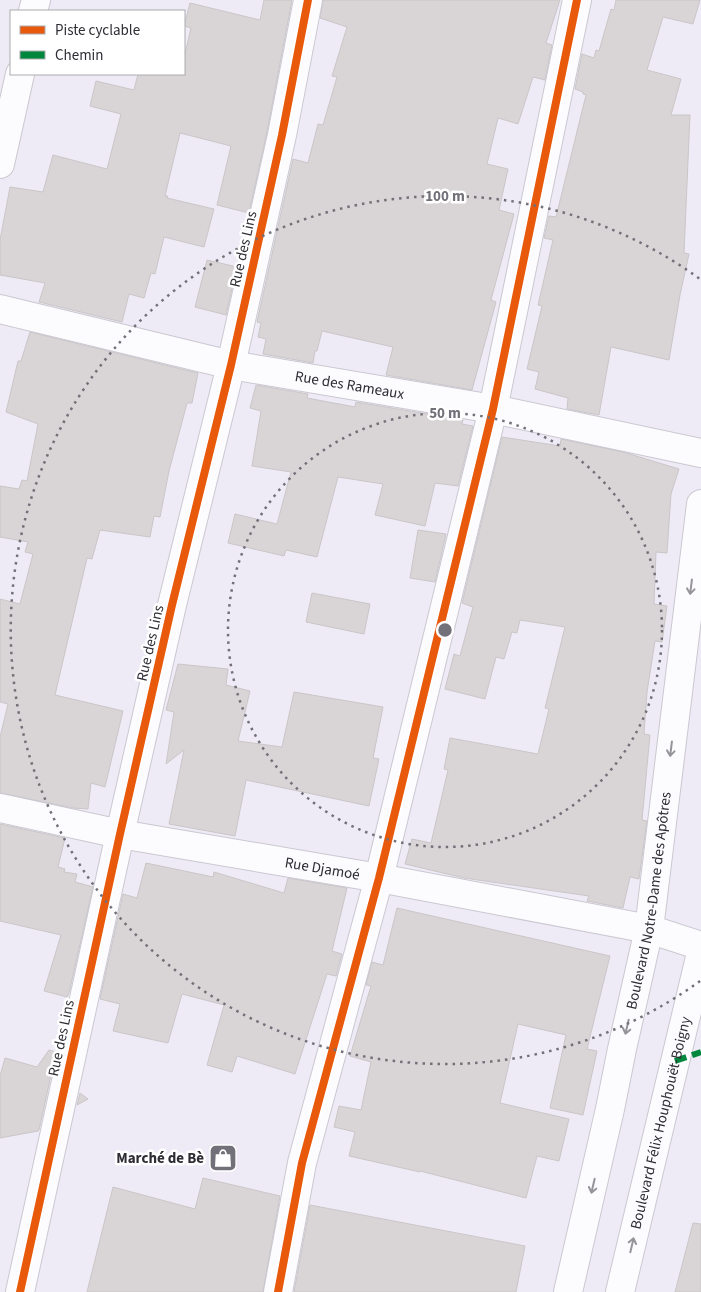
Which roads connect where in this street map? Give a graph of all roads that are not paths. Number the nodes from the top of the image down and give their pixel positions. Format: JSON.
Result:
{"nodes":[{"id":1,"x":308,"y":0,"type":"edge"},
{"id":2,"x":577,"y":0,"type":"edge"},
{"id":3,"x":20,"y":75,"type":"edge"},
{"id":4,"x":0,"y":164,"type":"edge"},
{"id":5,"x":0,"y":309,"type":"edge"},
{"id":6,"x":231,"y":365,"type":"junction"},
{"id":7,"x":493,"y":409,"type":"junction"},
{"id":8,"x":701,"y":453,"type":"edge"},
{"id":9,"x":701,"y":504,"type":"edge"},
{"id":10,"x":0,"y":808,"type":"edge"},
{"id":11,"x":120,"y":834,"type":"junction"},
{"id":12,"x":379,"y":878,"type":"junction"},
{"id":13,"x":649,"y":929,"type":"junction"},
{"id":14,"x":701,"y":946,"type":"edge"},
{"id":15,"x":701,"y":954,"type":"edge"},
{"id":16,"x":20,"y":1292,"type":"edge"},
{"id":17,"x":278,"y":1292,"type":"edge"},
{"id":18,"x":568,"y":1292,"type":"edge"},
{"id":19,"x":620,"y":1292,"type":"edge"}],
"edges":[{"from":1,"to":6,"type":"street","name":"Rue des Lins"},
{"from":2,"to":7,"type":"street"},
{"from":3,"to":4,"type":"street"},
{"from":5,"to":6,"type":"street","name":"Rue des Rameaux"},
{"from":6,"to":7,"type":"street","name":"Rue des Rameaux"},
{"from":6,"to":11,"type":"street","name":"Rue des Lins"},
{"from":7,"to":8,"type":"street","name":"Rue des Rameaux"},
{"from":7,"to":12,"type":"street"},
{"from":9,"to":13,"type":"street","name":"Boulevard Notre-Dame des Apôtres","one_way":true},
{"from":10,"to":11,"type":"street","name":"Rue Djamoé"},
{"from":11,"to":12,"type":"street","name":"Rue Djamoé"},
{"from":11,"to":16,"type":"street","name":"Rue des Lins"},
{"from":12,"to":13,"type":"street","name":"Rue Djamoé"},
{"from":12,"to":17,"type":"street"},
{"from":13,"to":14,"type":"street","name":"Rue Djamoé"},
{"from":13,"to":18,"type":"street","name":"Boulevard Notre-Dame des Apôtres","one_way":true},
{"from":19,"to":15,"type":"street","name":"Boulevard Félix Houphouët-Boigny","one_way":true}]}
